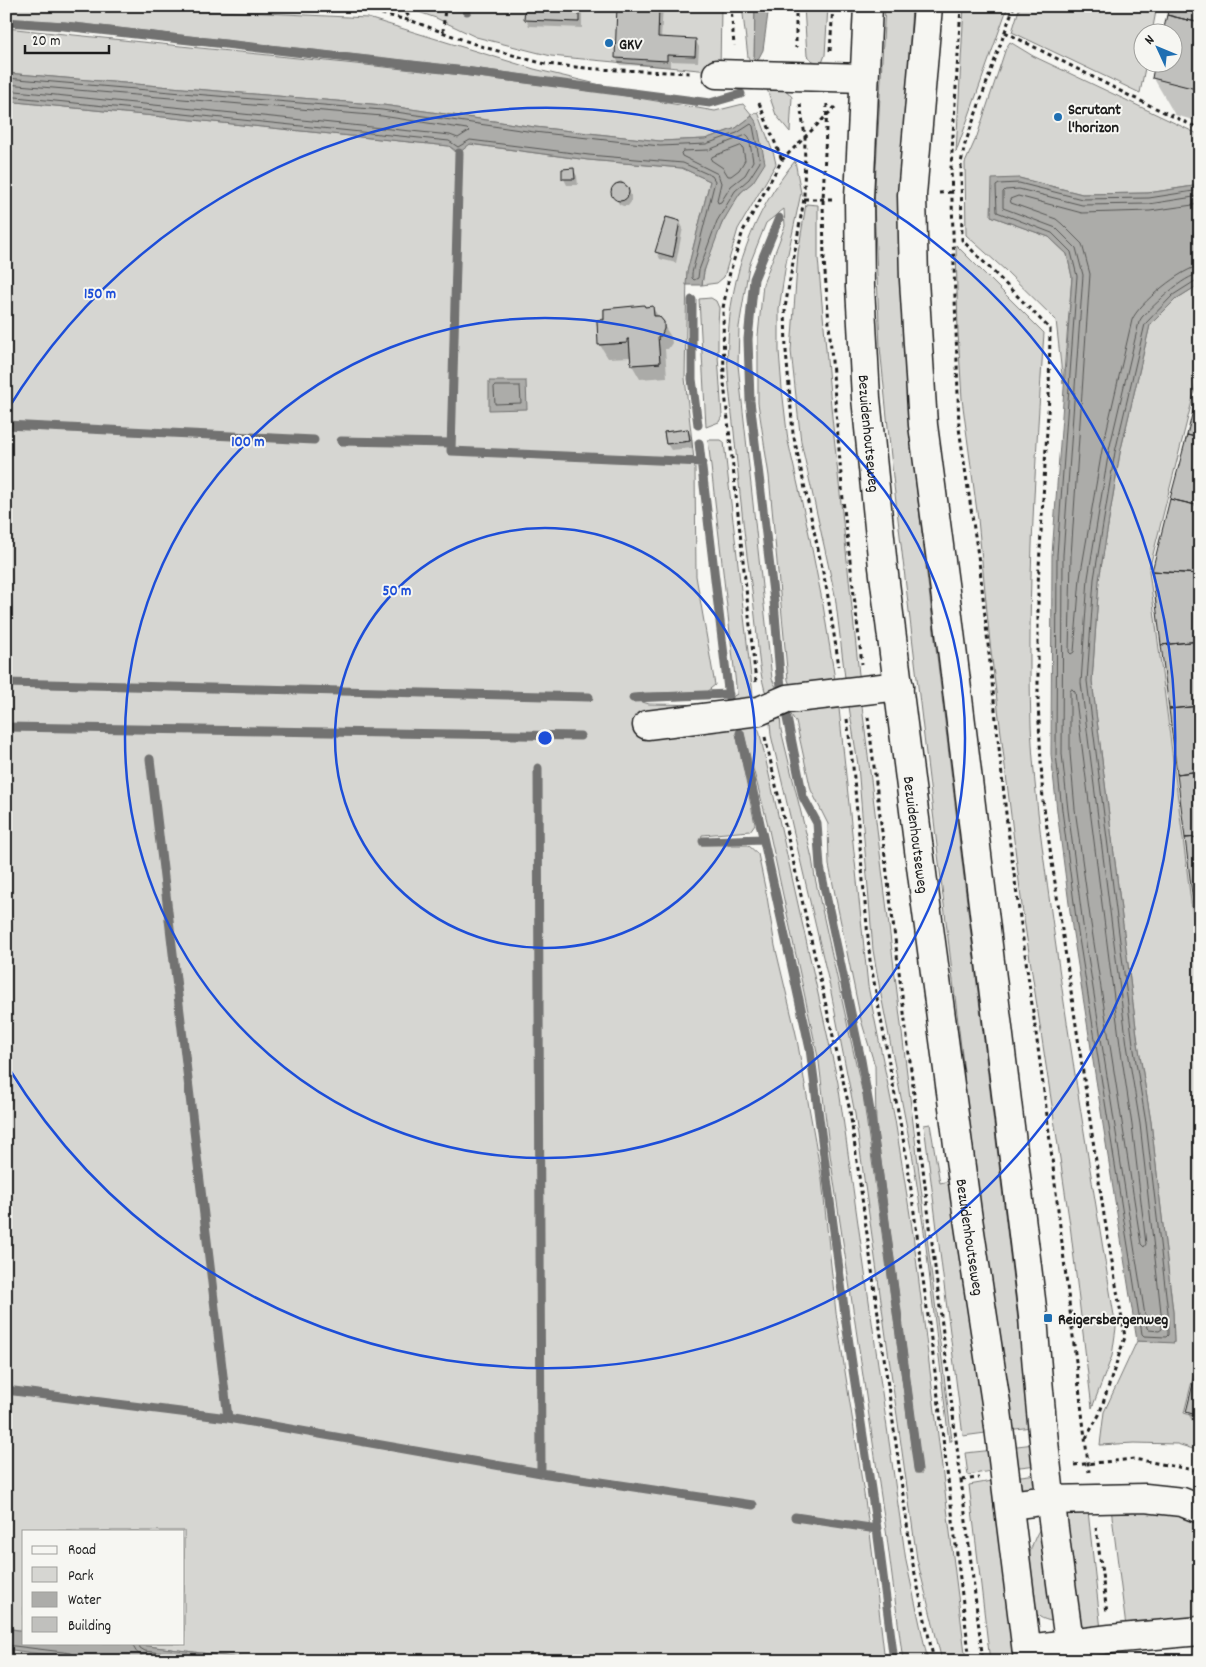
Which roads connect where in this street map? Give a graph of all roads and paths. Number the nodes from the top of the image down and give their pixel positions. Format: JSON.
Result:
{"nodes":[{"id":1,"x":286,"y":6,"type":"edge"},
{"id":2,"x":402,"y":6,"type":"edge"},
{"id":3,"x":445,"y":6,"type":"edge"},
{"id":4,"x":680,"y":6,"type":"edge"},
{"id":5,"x":796,"y":6,"type":"edge"},
{"id":6,"x":868,"y":6,"type":"edge"},
{"id":7,"x":928,"y":6,"type":"edge"},
{"id":8,"x":961,"y":6,"type":"edge"},
{"id":9,"x":1014,"y":6,"type":"edge"},
{"id":10,"x":731,"y":10,"type":"dead end"},
{"id":11,"x":412,"y":21,"type":"junction"},
{"id":12,"x":442,"y":32,"type":"junction"},
{"id":13,"x":1005,"y":32,"type":"junction"},
{"id":14,"x":717,"y":74,"type":"joint"},
{"id":15,"x":796,"y":76,"type":"junction"},
{"id":16,"x":864,"y":78,"type":"junction"},
{"id":17,"x":1200,"y":129,"type":"edge"},
{"id":18,"x":805,"y":136,"type":"junction"},
{"id":19,"x":804,"y":199,"type":"junction"},
{"id":20,"x":823,"y":200,"type":"dead end"},
{"id":21,"x":899,"y":686,"type":"junction"},
{"id":22,"x":843,"y":692,"type":"junction"},
{"id":23,"x":759,"y":711,"type":"junction"},
{"id":24,"x":647,"y":725,"type":"dead end"},
{"id":25,"x":1085,"y":1439,"type":"junction"},
{"id":26,"x":1088,"y":1464,"type":"junction"},
{"id":27,"x":1046,"y":1469,"type":"junction"},
{"id":28,"x":1200,"y":1471,"type":"edge"},
{"id":29,"x":1005,"y":1474,"type":"junction"},
{"id":30,"x":962,"y":1480,"type":"dead end"},
{"id":31,"x":1049,"y":1500,"type":"junction"},
{"id":32,"x":1092,"y":1500,"type":"junction"},
{"id":33,"x":1009,"y":1505,"type":"junction"},
{"id":34,"x":1200,"y":1509,"type":"edge"},
{"id":35,"x":1200,"y":1631,"type":"edge"},
{"id":36,"x":1110,"y":1639,"type":"junction"},
{"id":37,"x":1071,"y":1652,"type":"edge"},
{"id":38,"x":1027,"y":1655,"type":"edge"},
{"id":39,"x":934,"y":1661,"type":"edge"},
{"id":40,"x":970,"y":1661,"type":"edge"}],
"edges":[{"from":1,"to":11,"type":"path"},
{"from":2,"to":11,"type":"path"},
{"from":3,"to":12,"type":"path"},
{"from":4,"to":10,"type":"path"},
{"from":5,"to":15,"type":"path"},
{"from":6,"to":16,"type":"main road","name":"Bezuidenhoutseweg"},
{"from":7,"to":27,"type":"main road"},
{"from":8,"to":25,"type":"path"},
{"from":9,"to":13,"type":"path"},
{"from":11,"to":12,"type":"path"},
{"from":12,"to":14,"type":"path"},
{"from":13,"to":17,"type":"path"},
{"from":13,"to":25,"type":"path"},
{"from":14,"to":15,"type":"main road"},
{"from":15,"to":16,"type":"main road"},
{"from":15,"to":18,"type":"path"},
{"from":16,"to":18,"type":"path"},
{"from":16,"to":21,"type":"main road","name":"Bezuidenhoutseweg"},
{"from":18,"to":19,"type":"path"},
{"from":18,"to":23,"type":"path"},
{"from":19,"to":20,"type":"path"},
{"from":19,"to":22,"type":"path"},
{"from":21,"to":22,"type":"main road"},
{"from":21,"to":29,"type":"main road","name":"Bezuidenhoutseweg"},
{"from":22,"to":23,"type":"main road"},
{"from":22,"to":40,"type":"path"},
{"from":23,"to":24,"type":"main road"},
{"from":23,"to":39,"type":"path"},
{"from":25,"to":26,"type":"path"},
{"from":26,"to":27,"type":"path"},
{"from":26,"to":28,"type":"path"},
{"from":26,"to":32,"type":"path"},
{"from":27,"to":31,"type":"main road"},
{"from":29,"to":30,"type":"path"},
{"from":29,"to":33,"type":"main road","name":"Bezuidenhoutseweg"},
{"from":31,"to":32,"type":"main road"},
{"from":31,"to":33,"type":"main road"},
{"from":31,"to":37,"type":"main road"},
{"from":32,"to":34,"type":"main road"},
{"from":32,"to":36,"type":"path"},
{"from":33,"to":38,"type":"main road","name":"Bezuidenhoutseweg"},
{"from":35,"to":36,"type":"main road"},
{"from":36,"to":37,"type":"main road"},
{"from":37,"to":38,"type":"main road"}]}
